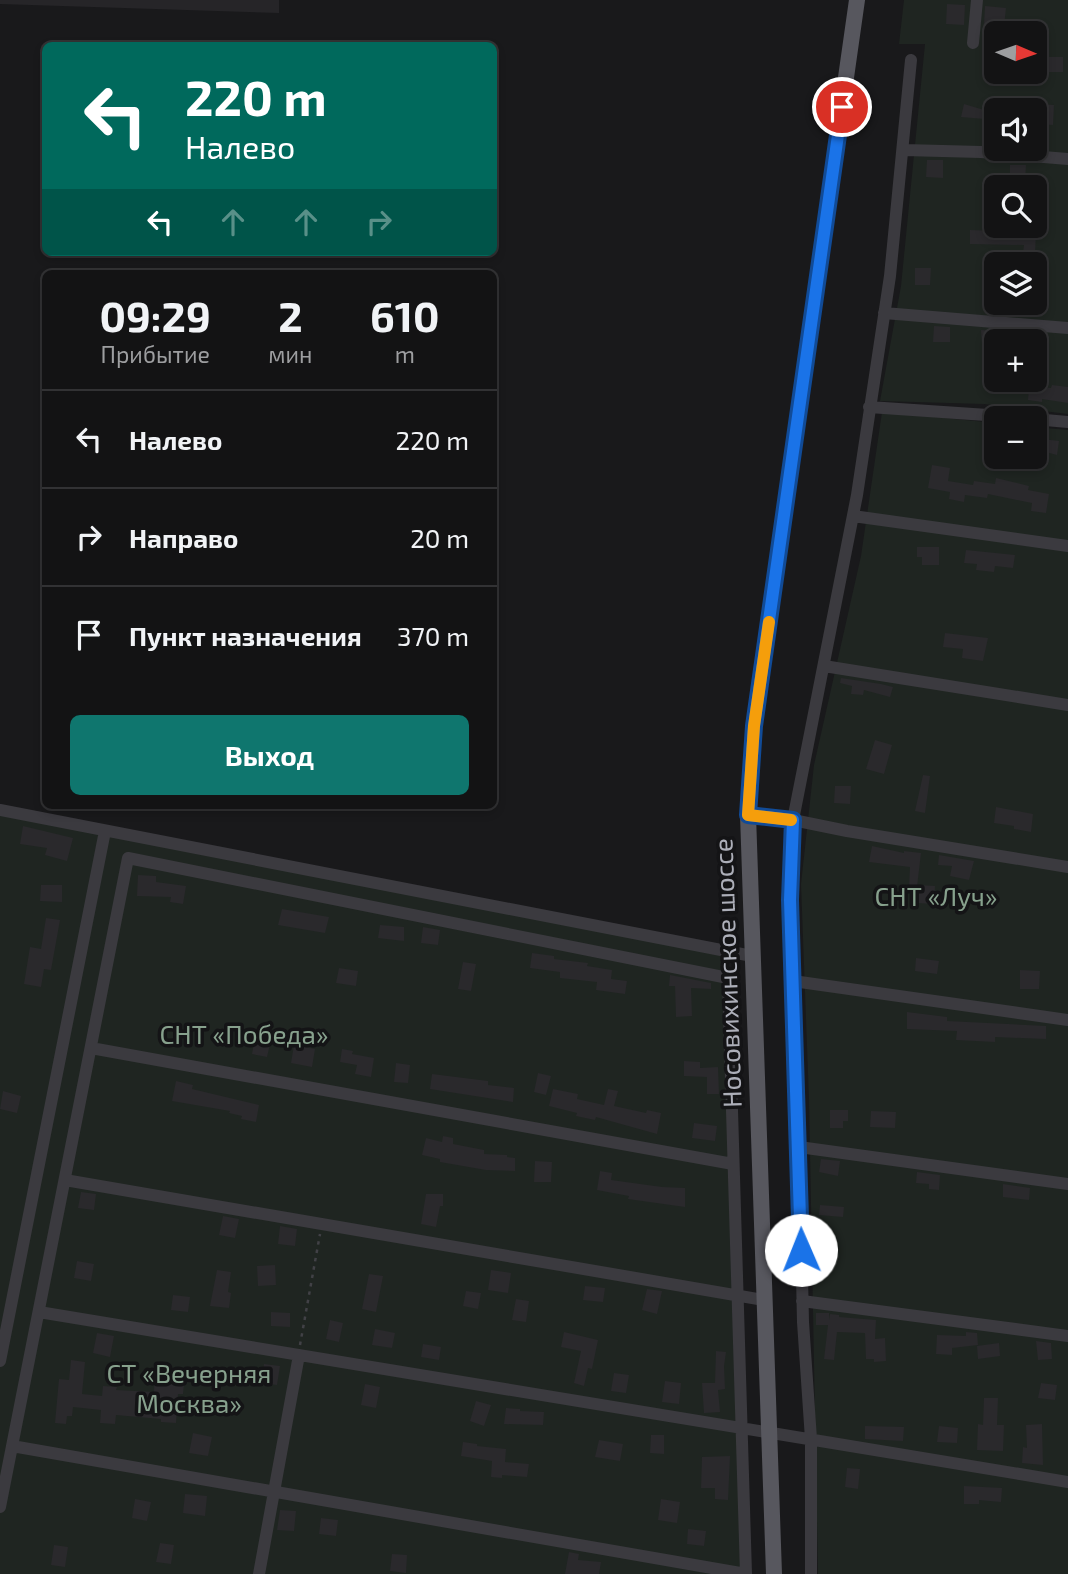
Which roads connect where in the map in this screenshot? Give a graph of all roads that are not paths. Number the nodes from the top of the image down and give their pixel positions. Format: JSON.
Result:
{"nodes":[{"id":1,"x":857,"y":0,"type":"edge"},
{"id":2,"x":977,"y":0,"type":"edge"},
{"id":3,"x":973,"y":43,"type":"dead end"},
{"id":4,"x":911,"y":60,"type":"dead end"},
{"id":5,"x":904,"y":150,"type":"junction"},
{"id":6,"x":1068,"y":159,"type":"edge"},
{"id":7,"x":884,"y":313,"type":"junction"},
{"id":8,"x":1068,"y":328,"type":"edge"},
{"id":9,"x":870,"y":407,"type":"junction"},
{"id":10,"x":984,"y":415,"type":"edge"},
{"id":11,"x":1047,"y":420,"type":"edge"},
{"id":12,"x":1068,"y":422,"type":"edge"},
{"id":13,"x":853,"y":516,"type":"junction"},
{"id":14,"x":1068,"y":546,"type":"edge"},
{"id":15,"x":824,"y":666,"type":"junction"},
{"id":16,"x":1068,"y":705,"type":"edge"},
{"id":17,"x":0,"y":810,"type":"edge"},
{"id":18,"x":748,"y":815,"type":"junction"},
{"id":19,"x":793,"y":820,"type":"junction"},
{"id":20,"x":105,"y":831,"type":"junction"},
{"id":21,"x":1068,"y":866,"type":"edge"},
{"id":22,"x":752,"y":956,"type":"junction"},
{"id":23,"x":793,"y":981,"type":"junction"},
{"id":24,"x":1068,"y":1020,"type":"edge"},
{"id":25,"x":90,"y":1048,"type":"junction"},
{"id":26,"x":799,"y":1147,"type":"junction"},
{"id":27,"x":733,"y":1164,"type":"junction"},
{"id":28,"x":65,"y":1180,"type":"junction"},
{"id":29,"x":1068,"y":1184,"type":"edge"},
{"id":30,"x":737,"y":1295,"type":"junction"},
{"id":31,"x":764,"y":1300,"type":"junction"},
{"id":32,"x":802,"y":1301,"type":"junction"},
{"id":33,"x":38,"y":1312,"type":"junction"},
{"id":34,"x":1068,"y":1336,"type":"edge"},
{"id":35,"x":299,"y":1355,"type":"junction"},
{"id":36,"x":0,"y":1361,"type":"edge"},
{"id":37,"x":741,"y":1428,"type":"junction"},
{"id":38,"x":769,"y":1433,"type":"junction"},
{"id":39,"x":811,"y":1439,"type":"junction"},
{"id":40,"x":12,"y":1446,"type":"junction"},
{"id":41,"x":1068,"y":1482,"type":"edge"},
{"id":42,"x":274,"y":1492,"type":"junction"},
{"id":43,"x":0,"y":1507,"type":"edge"},
{"id":44,"x":260,"y":1574,"type":"edge"},
{"id":45,"x":746,"y":1574,"type":"edge"},
{"id":46,"x":774,"y":1574,"type":"edge"},
{"id":47,"x":811,"y":1574,"type":"edge"}],
"edges":[{"from":1,"to":18,"type":"main road","name":"Носовихинское шоссе"},
{"from":2,"to":3,"type":"street"},
{"from":4,"to":5,"type":"street"},
{"from":5,"to":6,"type":"street"},
{"from":5,"to":7,"type":"street"},
{"from":7,"to":8,"type":"street"},
{"from":7,"to":9,"type":"street"},
{"from":9,"to":10,"type":"street"},
{"from":9,"to":13,"type":"street"},
{"from":11,"to":12,"type":"street"},
{"from":13,"to":14,"type":"street"},
{"from":13,"to":15,"type":"street"},
{"from":15,"to":16,"type":"street"},
{"from":15,"to":19,"type":"street"},
{"from":17,"to":20,"type":"street"},
{"from":18,"to":19,"type":"street"},
{"from":18,"to":22,"type":"main road","name":"Носовихинское шоссе"},
{"from":19,"to":21,"type":"street"},
{"from":19,"to":23,"type":"street"},
{"from":20,"to":22,"type":"street"},
{"from":20,"to":36,"type":"street"},
{"from":22,"to":31,"type":"main road","name":"Носовихинское шоссе"},
{"from":23,"to":24,"type":"street"},
{"from":23,"to":26,"type":"street"},
{"from":25,"to":27,"type":"street"},
{"from":25,"to":27,"type":"street"},
{"from":25,"to":28,"type":"street"},
{"from":26,"to":29,"type":"street"},
{"from":26,"to":32,"type":"street"},
{"from":27,"to":30,"type":"street"},
{"from":28,"to":30,"type":"street"},
{"from":28,"to":33,"type":"street"},
{"from":30,"to":31,"type":"street"},
{"from":30,"to":37,"type":"street"},
{"from":31,"to":38,"type":"main road","name":"Носовихинское шоссе"},
{"from":32,"to":34,"type":"street"},
{"from":32,"to":39,"type":"street"},
{"from":33,"to":35,"type":"street"},
{"from":33,"to":40,"type":"street"},
{"from":35,"to":37,"type":"street"},
{"from":35,"to":42,"type":"street"},
{"from":37,"to":38,"type":"street"},
{"from":37,"to":45,"type":"street"},
{"from":38,"to":39,"type":"street"},
{"from":38,"to":46,"type":"main road","name":"Носовихинское шоссе"},
{"from":39,"to":41,"type":"street"},
{"from":39,"to":47,"type":"street"},
{"from":40,"to":42,"type":"street"},
{"from":40,"to":43,"type":"street"},
{"from":42,"to":44,"type":"street"},
{"from":42,"to":45,"type":"street"}]}
